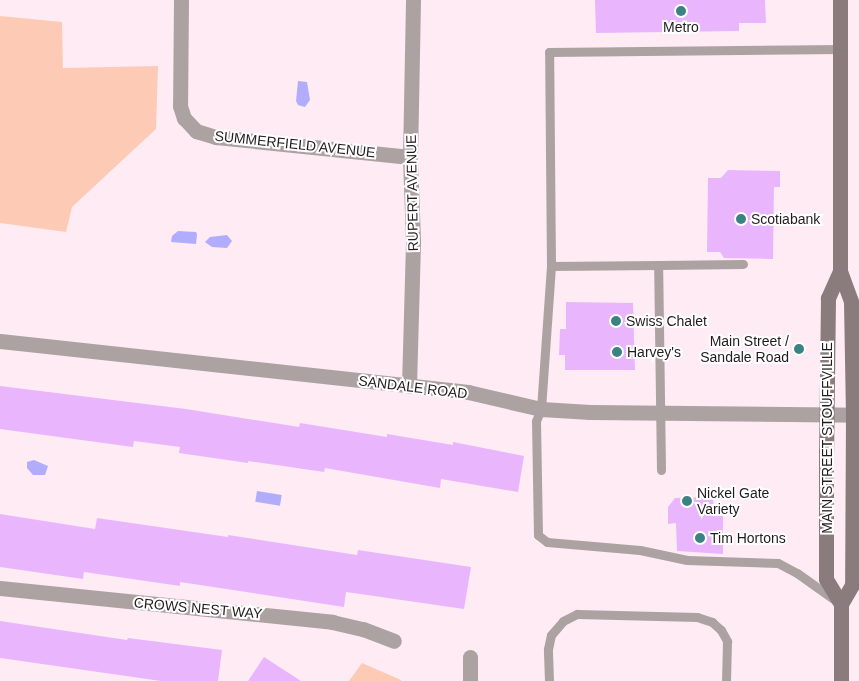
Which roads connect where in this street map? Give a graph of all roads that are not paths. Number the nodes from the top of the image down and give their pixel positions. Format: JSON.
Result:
{"nodes":[{"id":1,"x":181,"y":0,"type":"edge"},
{"id":2,"x":413,"y":0,"type":"edge"},
{"id":3,"x":840,"y":0,"type":"edge"},
{"id":4,"x":841,"y":48,"type":"junction"},
{"id":5,"x":410,"y":158,"type":"junction"},
{"id":6,"x":743,"y":264,"type":"dead end"},
{"id":7,"x":658,"y":265,"type":"junction"},
{"id":8,"x":551,"y":266,"type":"junction"},
{"id":9,"x":840,"y":271,"type":"junction"},
{"id":10,"x":0,"y":341,"type":"edge"},
{"id":11,"x":410,"y":386,"type":"junction"},
{"id":12,"x":541,"y":409,"type":"junction"},
{"id":13,"x":660,"y":412,"type":"junction"},
{"id":14,"x":827,"y":414,"type":"junction"},
{"id":15,"x":856,"y":415,"type":"edge"},
{"id":16,"x":662,"y":470,"type":"dead end"},
{"id":17,"x":0,"y":588,"type":"edge"},
{"id":18,"x":841,"y":604,"type":"junction"},
{"id":19,"x":394,"y":641,"type":"dead end"},
{"id":20,"x":470,"y":657,"type":"dead end"},
{"id":21,"x":470,"y":681,"type":"edge"},
{"id":22,"x":549,"y":681,"type":"edge"},
{"id":23,"x":726,"y":681,"type":"edge"},
{"id":24,"x":841,"y":681,"type":"edge"}],
"edges":[{"from":1,"to":5,"type":"street","name":"SUMMERFIELD AVENUE"},
{"from":2,"to":5,"type":"street","name":"RUPERT AVENUE"},
{"from":3,"to":4,"type":"main road","name":"MAIN STREET STOUFFVILLE"},
{"from":4,"to":8,"type":"lane"},
{"from":4,"to":9,"type":"main road","name":"MAIN STREET STOUFFVILLE"},
{"from":5,"to":11,"type":"street","name":"RUPERT AVENUE"},
{"from":6,"to":7,"type":"lane"},
{"from":7,"to":8,"type":"lane"},
{"from":7,"to":13,"type":"lane"},
{"from":8,"to":12,"type":"lane"},
{"from":9,"to":14,"type":"main road","name":"MAIN STREET STOUFFVILLE"},
{"from":9,"to":15,"type":"main road","name":"MAIN STREET STOUFFVILLE"},
{"from":10,"to":11,"type":"street","name":"SANDALE ROAD"},
{"from":11,"to":12,"type":"street","name":"SANDALE ROAD"},
{"from":12,"to":13,"type":"street","name":"SANDALE ROAD"},
{"from":12,"to":18,"type":"lane"},
{"from":13,"to":14,"type":"street","name":"SANDALE ROAD"},
{"from":13,"to":16,"type":"lane"},
{"from":14,"to":15,"type":"street","name":"SANDALE ROAD"},
{"from":14,"to":18,"type":"main road","name":"MAIN STREET STOUFFVILLE"},
{"from":15,"to":18,"type":"main road","name":"MAIN STREET STOUFFVILLE"},
{"from":17,"to":19,"type":"street","name":"CROWS NEST WAY"},
{"from":18,"to":24,"type":"main road","name":"MAIN STREET STOUFFVILLE"},
{"from":20,"to":21,"type":"street"},
{"from":22,"to":23,"type":"lane"}]}
